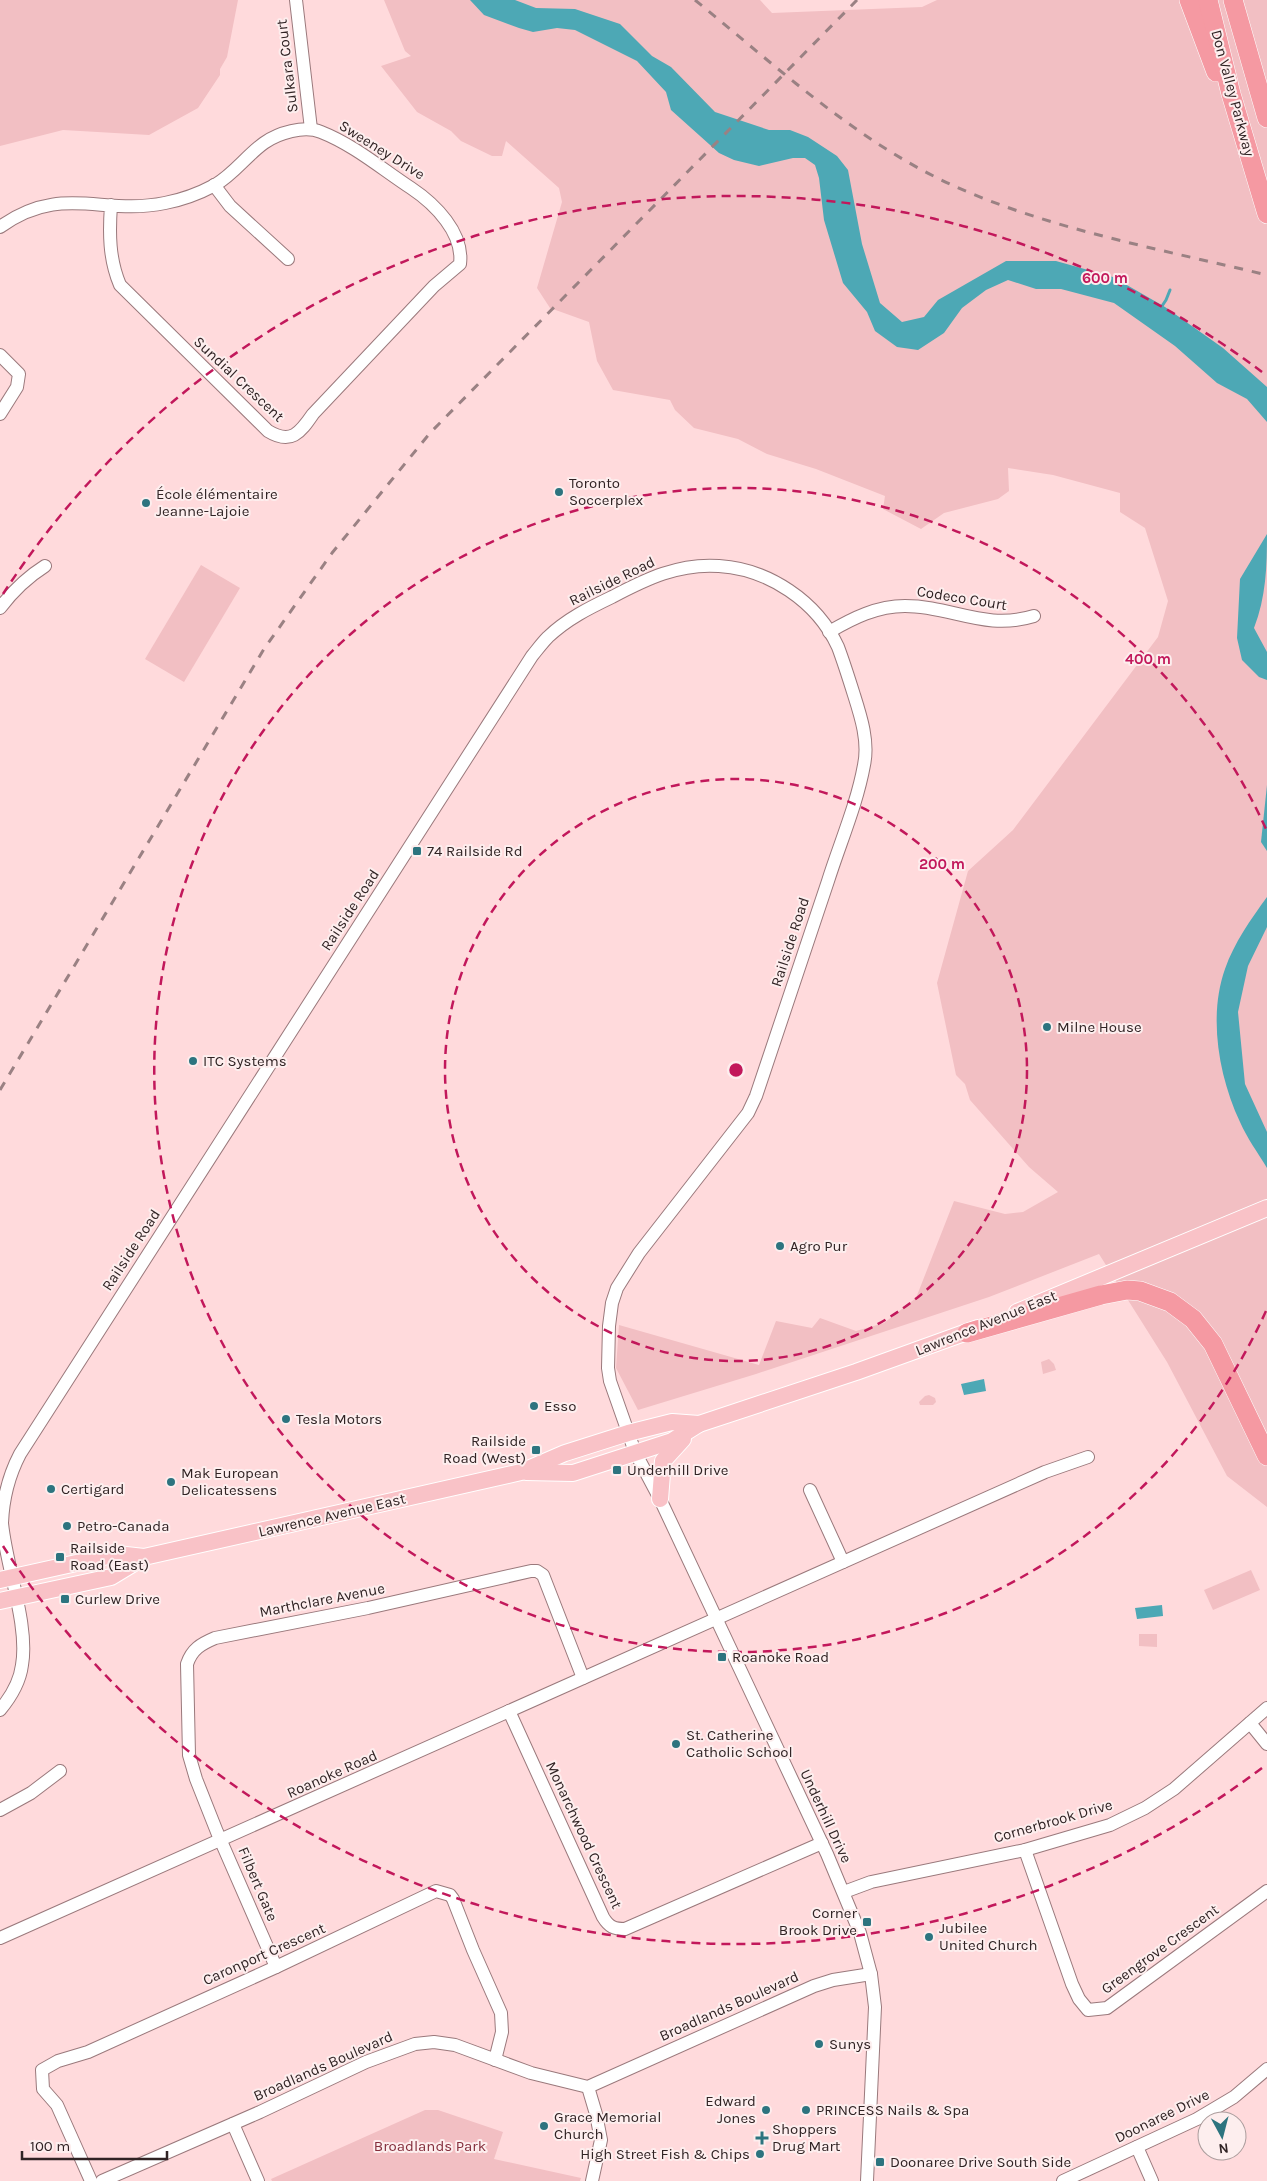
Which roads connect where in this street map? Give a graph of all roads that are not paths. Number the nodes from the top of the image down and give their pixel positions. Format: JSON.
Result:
{"nodes":[{"id":1,"x":296,"y":0,"type":"edge"},
{"id":2,"x":1189,"y":0,"type":"edge"},
{"id":3,"x":1208,"y":0,"type":"edge"},
{"id":4,"x":1233,"y":0,"type":"edge"},
{"id":5,"x":1230,"y":94,"type":"junction"},
{"id":6,"x":1267,"y":118,"type":"edge"},
{"id":7,"x":311,"y":129,"type":"junction"},
{"id":8,"x":214,"y":185,"type":"junction"},
{"id":9,"x":111,"y":205,"type":"junction"},
{"id":10,"x":1267,"y":214,"type":"edge"},
{"id":11,"x":0,"y":227,"type":"edge"},
{"id":12,"x":288,"y":259,"type":"dead end"},
{"id":13,"x":460,"y":264,"type":"joint"},
{"id":14,"x":0,"y":355,"type":"edge"},
{"id":15,"x":0,"y":414,"type":"edge"},
{"id":16,"x":45,"y":566,"type":"dead end"},
{"id":17,"x":0,"y":608,"type":"edge"},
{"id":18,"x":1034,"y":616,"type":"dead end"},
{"id":19,"x":829,"y":632,"type":"junction"},
{"id":20,"x":1262,"y":1210,"type":"edge"},
{"id":21,"x":967,"y":1333,"type":"junction"},
{"id":22,"x":699,"y":1424,"type":"junction"},
{"id":23,"x":628,"y":1433,"type":"junction"},
{"id":24,"x":635,"y":1452,"type":"junction"},
{"id":25,"x":1088,"y":1456,"type":"dead end"},
{"id":26,"x":1267,"y":1456,"type":"edge"},
{"id":27,"x":521,"y":1472,"type":"junction"},
{"id":28,"x":810,"y":1490,"type":"dead end"},
{"id":29,"x":660,"y":1499,"type":"junction"},
{"id":30,"x":144,"y":1558,"type":"junction"},
{"id":31,"x":843,"y":1562,"type":"junction"},
{"id":32,"x":6,"y":1578,"type":"edge"},
{"id":33,"x":8,"y":1599,"type":"edge"},
{"id":34,"x":716,"y":1620,"type":"junction"},
{"id":35,"x":583,"y":1678,"type":"junction"},
{"id":36,"x":1267,"y":1708,"type":"edge"},
{"id":37,"x":0,"y":1710,"type":"edge"},
{"id":38,"x":509,"y":1711,"type":"junction"},
{"id":39,"x":1250,"y":1723,"type":"junction"},
{"id":40,"x":1267,"y":1744,"type":"edge"},
{"id":41,"x":60,"y":1771,"type":"dead end"},
{"id":42,"x":0,"y":1810,"type":"edge"},
{"id":43,"x":222,"y":1841,"type":"junction"},
{"id":44,"x":822,"y":1843,"type":"junction"},
{"id":45,"x":1025,"y":1850,"type":"junction"},
{"id":46,"x":1267,"y":1891,"type":"edge"},
{"id":47,"x":844,"y":1892,"type":"junction"},
{"id":48,"x":0,"y":1938,"type":"edge"},
{"id":49,"x":276,"y":1968,"type":"junction"},
{"id":50,"x":871,"y":1974,"type":"junction"},
{"id":51,"x":495,"y":2060,"type":"junction"},
{"id":52,"x":1267,"y":2069,"type":"edge"},
{"id":53,"x":588,"y":2087,"type":"junction"},
{"id":54,"x":233,"y":2124,"type":"junction"},
{"id":55,"x":1137,"y":2147,"type":"junction"},
{"id":56,"x":91,"y":2181,"type":"edge"},
{"id":57,"x":102,"y":2181,"type":"edge"},
{"id":58,"x":258,"y":2181,"type":"edge"},
{"id":59,"x":592,"y":2181,"type":"edge"},
{"id":60,"x":867,"y":2181,"type":"edge"},
{"id":61,"x":1063,"y":2181,"type":"edge"},
{"id":62,"x":1152,"y":2181,"type":"edge"}],
"edges":[{"from":1,"to":7,"type":"street","name":"Sulkara Court"},
{"from":2,"to":5,"type":"highway"},
{"from":3,"to":5,"type":"highway","name":"Don Valley Parkway"},
{"from":4,"to":6,"type":"highway","name":"Don Valley Parkway"},
{"from":5,"to":10,"type":"highway","name":"Don Valley Parkway"},
{"from":7,"to":8,"type":"street"},
{"from":7,"to":13,"type":"street","name":"Sweeney Drive"},
{"from":8,"to":9,"type":"street"},
{"from":8,"to":12,"type":"street"},
{"from":9,"to":11,"type":"street"},
{"from":9,"to":13,"type":"street","name":"Sundial Crescent"},
{"from":14,"to":15,"type":"street"},
{"from":16,"to":17,"type":"street"},
{"from":18,"to":19,"type":"street","name":"Codeco Court"},
{"from":19,"to":23,"type":"street","name":"Railside Road"},
{"from":19,"to":32,"type":"street","name":"Railside Road"},
{"from":20,"to":21,"type":"main road","name":"Lawrence Avenue East"},
{"from":21,"to":22,"type":"main road","name":"Lawrence Avenue East"},
{"from":21,"to":26,"type":"highway"},
{"from":22,"to":23,"type":"main road","name":"Lawrence Avenue East"},
{"from":22,"to":24,"type":"main road","name":"Lawrence Avenue East"},
{"from":22,"to":29,"type":"main road"},
{"from":23,"to":24,"type":"street","name":"Underhill Drive"},
{"from":23,"to":27,"type":"main road","name":"Lawrence Avenue East"},
{"from":24,"to":27,"type":"main road","name":"Lawrence Avenue East"},
{"from":24,"to":29,"type":"street","name":"Underhill Drive"},
{"from":25,"to":31,"type":"street","name":"Roanoke Road"},
{"from":27,"to":30,"type":"main road","name":"Lawrence Avenue East"},
{"from":28,"to":31,"type":"street"},
{"from":29,"to":34,"type":"street","name":"Underhill Drive"},
{"from":30,"to":32,"type":"main road","name":"Lawrence Avenue East"},
{"from":30,"to":33,"type":"main road","name":"Lawrence Avenue East"},
{"from":31,"to":34,"type":"street","name":"Roanoke Road"},
{"from":32,"to":33,"type":"street","name":"Railside Road"},
{"from":33,"to":37,"type":"street"},
{"from":34,"to":35,"type":"street","name":"Roanoke Road"},
{"from":34,"to":44,"type":"street","name":"Underhill Drive"},
{"from":35,"to":38,"type":"street","name":"Roanoke Road"},
{"from":35,"to":43,"type":"street","name":"Marthclare Avenue"},
{"from":36,"to":39,"type":"street","name":"Cornerbrook Drive"},
{"from":38,"to":43,"type":"street","name":"Roanoke Road"},
{"from":38,"to":44,"type":"street","name":"Monarchwood Crescent"},
{"from":39,"to":40,"type":"street"},
{"from":39,"to":45,"type":"street","name":"Cornerbrook Drive"},
{"from":41,"to":42,"type":"street"},
{"from":43,"to":48,"type":"street","name":"Roanoke Road"},
{"from":43,"to":49,"type":"street","name":"Filbert Gate"},
{"from":44,"to":47,"type":"street","name":"Underhill Drive"},
{"from":45,"to":46,"type":"street","name":"Greengrove Crescent"},
{"from":45,"to":47,"type":"street","name":"Cornerbrook Drive"},
{"from":47,"to":50,"type":"street","name":"Underhill Drive"},
{"from":49,"to":51,"type":"street","name":"Caronport Crescent"},
{"from":49,"to":56,"type":"street","name":"Caronport Crescent"},
{"from":50,"to":53,"type":"street","name":"Broadlands Boulevard"},
{"from":50,"to":60,"type":"street","name":"Underhill Drive"},
{"from":51,"to":53,"type":"street","name":"Broadlands Boulevard"},
{"from":51,"to":54,"type":"street","name":"Broadlands Boulevard"},
{"from":52,"to":55,"type":"street","name":"Doonaree Drive"},
{"from":53,"to":59,"type":"street"},
{"from":54,"to":57,"type":"street","name":"Broadlands Boulevard"},
{"from":54,"to":58,"type":"street"},
{"from":55,"to":61,"type":"street","name":"Doonaree Drive"},
{"from":55,"to":62,"type":"street"}]}
